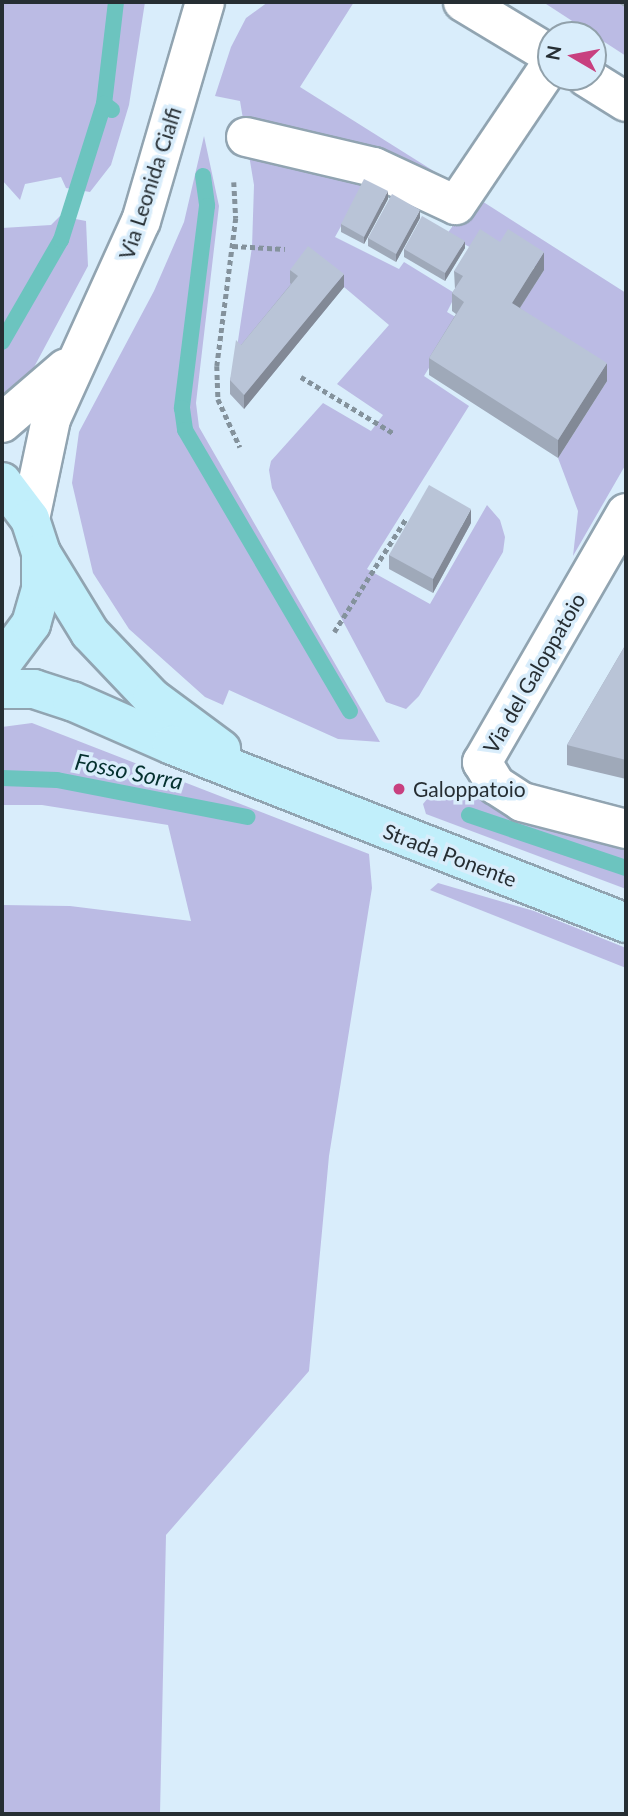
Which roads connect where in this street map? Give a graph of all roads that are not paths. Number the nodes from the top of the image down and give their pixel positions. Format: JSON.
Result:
{"nodes":[{"id":1,"x":205,"y":2,"type":"edge"},
{"id":2,"x":463,"y":2,"type":"edge"},
{"id":3,"x":537,"y":47,"type":"edge"},
{"id":4,"x":537,"y":85,"type":"edge"},
{"id":5,"x":607,"y":90,"type":"edge"},
{"id":6,"x":626,"y":102,"type":"edge"},
{"id":7,"x":246,"y":137,"type":"dead end"},
{"id":8,"x":78,"y":357,"type":"junction"},
{"id":9,"x":2,"y":423,"type":"edge"},
{"id":10,"x":2,"y":482,"type":"edge"},
{"id":11,"x":626,"y":513,"type":"edge"},
{"id":12,"x":35,"y":536,"type":"junction"},
{"id":13,"x":2,"y":663,"type":"edge"},
{"id":14,"x":2,"y":689,"type":"edge"},
{"id":15,"x":275,"y":786,"type":"junction"},
{"id":16,"x":626,"y":829,"type":"edge"},
{"id":17,"x":626,"y":923,"type":"edge"}],
"edges":[{"from":1,"to":8,"type":"street","name":"Via Leonida Cialfi"},
{"from":2,"to":3,"type":"street"},
{"from":4,"to":7,"type":"street"},
{"from":5,"to":6,"type":"street"},
{"from":8,"to":9,"type":"street","name":"Via Leonida Cialfi"},
{"from":8,"to":12,"type":"street","name":"Via Leonida Cialfi"},
{"from":10,"to":12,"type":"main road","name":"Strada Ponente"},
{"from":11,"to":16,"type":"street","name":"Via del Galoppatoio"},
{"from":12,"to":13,"type":"main road"},
{"from":12,"to":15,"type":"main road","name":"Strada Ponente"},
{"from":14,"to":15,"type":"main road","name":"Strada Ponente"},
{"from":15,"to":17,"type":"main road","name":"Strada Ponente"}]}
